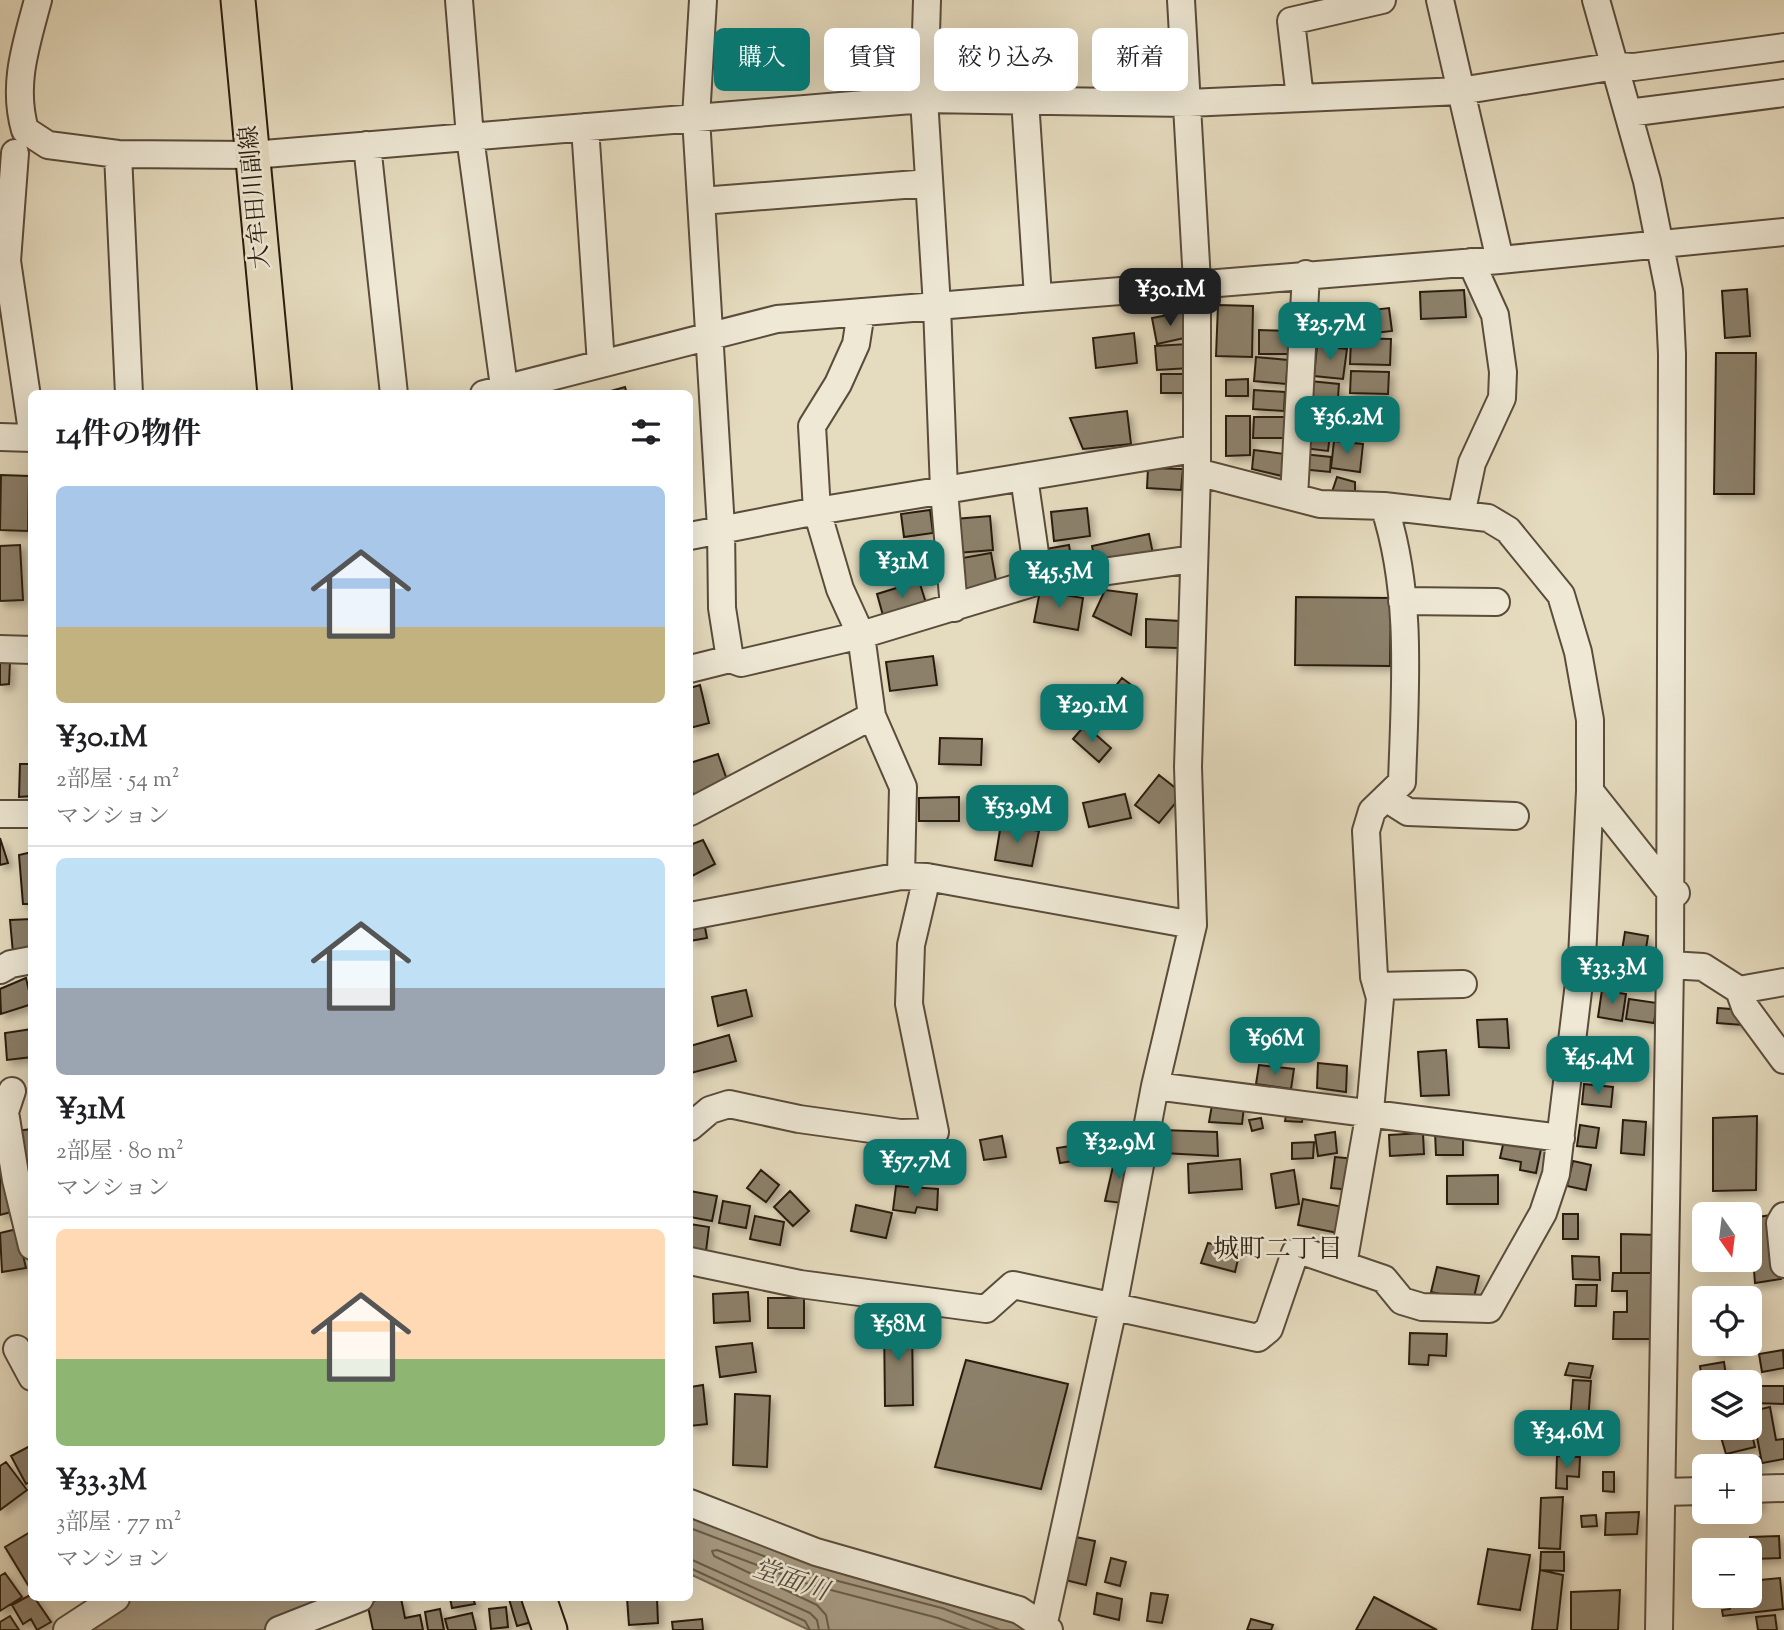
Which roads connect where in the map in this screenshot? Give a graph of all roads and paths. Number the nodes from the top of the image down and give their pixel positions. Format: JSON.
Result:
{"nodes":[{"id":1,"x":38,"y":0,"type":"edge"},
{"id":2,"x":238,"y":0,"type":"edge"},
{"id":3,"x":459,"y":0,"type":"edge"},
{"id":4,"x":703,"y":0,"type":"edge"},
{"id":5,"x":927,"y":0,"type":"edge"},
{"id":6,"x":1181,"y":0,"type":"edge"},
{"id":7,"x":1382,"y":0,"type":"edge"},
{"id":8,"x":1440,"y":0,"type":"edge"},
{"id":9,"x":1596,"y":0,"type":"edge"},
{"id":10,"x":1614,"y":0,"type":"edge"},
{"id":11,"x":1784,"y":47,"type":"edge"},
{"id":12,"x":1625,"y":66,"type":"junction"},
{"id":13,"x":10,"y":73,"type":"edge"},
{"id":14,"x":1460,"y":91,"type":"junction"},
{"id":15,"x":1784,"y":93,"type":"edge"},
{"id":16,"x":1300,"y":98,"type":"junction"},
{"id":17,"x":924,"y":99,"type":"junction"},
{"id":18,"x":1025,"y":100,"type":"junction"},
{"id":19,"x":1188,"y":103,"type":"junction"},
{"id":20,"x":1637,"y":111,"type":"junction"},
{"id":21,"x":696,"y":118,"type":"junction"},
{"id":22,"x":585,"y":127,"type":"junction"},
{"id":23,"x":470,"y":137,"type":"junction"},
{"id":24,"x":48,"y":145,"type":"junction"},
{"id":25,"x":367,"y":145,"type":"junction"},
{"id":26,"x":7,"y":154,"type":"edge"},
{"id":27,"x":118,"y":154,"type":"junction"},
{"id":28,"x":252,"y":155,"type":"junction"},
{"id":29,"x":929,"y":183,"type":"junction"},
{"id":30,"x":701,"y":201,"type":"junction"},
{"id":31,"x":1784,"y":232,"type":"edge"},
{"id":32,"x":1667,"y":243,"type":"junction"},
{"id":33,"x":1500,"y":260,"type":"junction"},
{"id":34,"x":1471,"y":262,"type":"junction"},
{"id":35,"x":1306,"y":274,"type":"junction"},
{"id":36,"x":1197,"y":282,"type":"junction"},
{"id":37,"x":1038,"y":297,"type":"junction"},
{"id":38,"x":937,"y":306,"type":"junction"},
{"id":39,"x":861,"y":312,"type":"junction"},
{"id":40,"x":709,"y":337,"type":"junction"},
{"id":41,"x":601,"y":364,"type":"junction"},
{"id":42,"x":129,"y":390,"type":"edge"},
{"id":43,"x":275,"y":390,"type":"edge"},
{"id":44,"x":394,"y":390,"type":"edge"},
{"id":45,"x":498,"y":390,"type":"edge"},
{"id":46,"x":505,"y":390,"type":"edge"},
{"id":47,"x":28,"y":404,"type":"edge"},
{"id":48,"x":0,"y":437,"type":"edge"},
{"id":49,"x":28,"y":438,"type":"edge"},
{"id":50,"x":1195,"y":461,"type":"junction"},
{"id":51,"x":1024,"y":477,"type":"junction"},
{"id":52,"x":944,"y":490,"type":"junction"},
{"id":53,"x":1294,"y":497,"type":"junction"},
{"id":54,"x":1384,"y":506,"type":"junction"},
{"id":55,"x":817,"y":511,"type":"junction"},
{"id":56,"x":1461,"y":515,"type":"junction"},
{"id":57,"x":721,"y":528,"type":"junction"},
{"id":58,"x":693,"y":535,"type":"edge"},
{"id":59,"x":1193,"y":559,"type":"junction"},
{"id":60,"x":1039,"y":581,"type":"junction"},
{"id":61,"x":1402,"y":601,"type":"junction"},
{"id":62,"x":1496,"y":603,"type":"dead end"},
{"id":63,"x":954,"y":608,"type":"junction"},
{"id":64,"x":861,"y":635,"type":"junction"},
{"id":65,"x":0,"y":649,"type":"edge"},
{"id":66,"x":28,"y":650,"type":"edge"},
{"id":67,"x":730,"y":659,"type":"junction"},
{"id":68,"x":693,"y":668,"type":"edge"},
{"id":69,"x":872,"y":716,"type":"junction"},
{"id":70,"x":1590,"y":791,"type":"junction"},
{"id":71,"x":1386,"y":797,"type":"junction"},
{"id":72,"x":693,"y":810,"type":"edge"},
{"id":73,"x":0,"y":814,"type":"edge"},
{"id":74,"x":28,"y":814,"type":"edge"},
{"id":75,"x":1515,"y":816,"type":"dead end"},
{"id":76,"x":901,"y":876,"type":"junction"},
{"id":77,"x":927,"y":877,"type":"junction"},
{"id":78,"x":1679,"y":892,"type":"junction"},
{"id":79,"x":693,"y":915,"type":"edge"},
{"id":80,"x":1193,"y":926,"type":"junction"},
{"id":81,"x":28,"y":961,"type":"edge"},
{"id":82,"x":1678,"y":966,"type":"junction"},
{"id":83,"x":0,"y":970,"type":"edge"},
{"id":84,"x":1784,"y":982,"type":"edge"},
{"id":85,"x":1463,"y":984,"type":"dead end"},
{"id":86,"x":1377,"y":986,"type":"junction"},
{"id":87,"x":1739,"y":990,"type":"junction"},
{"id":88,"x":1784,"y":1060,"type":"edge"},
{"id":89,"x":1155,"y":1086,"type":"junction"},
{"id":90,"x":9,"y":1088,"type":"edge"},
{"id":91,"x":1370,"y":1111,"type":"junction"},
{"id":92,"x":693,"y":1124,"type":"edge"},
{"id":93,"x":1561,"y":1138,"type":"junction"},
{"id":94,"x":1784,"y":1216,"type":"edge"},
{"id":95,"x":28,"y":1230,"type":"edge"},
{"id":96,"x":693,"y":1262,"type":"edge"},
{"id":97,"x":1784,"y":1264,"type":"edge"},
{"id":98,"x":1343,"y":1265,"type":"junction"},
{"id":99,"x":1113,"y":1308,"type":"junction"},
{"id":100,"x":17,"y":1349,"type":"dead end"},
{"id":101,"x":28,"y":1370,"type":"edge"},
{"id":102,"x":1784,"y":1488,"type":"edge"},
{"id":103,"x":1762,"y":1489,"type":"edge"},
{"id":104,"x":1692,"y":1491,"type":"edge"},
{"id":105,"x":1670,"y":1492,"type":"junction"},
{"id":106,"x":693,"y":1504,"type":"edge"},
{"id":107,"x":112,"y":1601,"type":"edge"},
{"id":108,"x":352,"y":1601,"type":"edge"},
{"id":109,"x":541,"y":1601,"type":"edge"},
{"id":110,"x":1046,"y":1628,"type":"edge"},
{"id":111,"x":71,"y":1629,"type":"edge"},
{"id":112,"x":279,"y":1630,"type":"edge"},
{"id":113,"x":550,"y":1630,"type":"edge"},
{"id":114,"x":1659,"y":1630,"type":"edge"},
{"id":115,"x":1675,"y":1630,"type":"edge"}],
"edges":[{"from":1,"to":13,"type":"street"},
{"from":2,"to":28,"type":"main road","name":"大牟田川副線"},
{"from":3,"to":23,"type":"street"},
{"from":4,"to":21,"type":"street"},
{"from":5,"to":17,"type":"street"},
{"from":6,"to":19,"type":"street"},
{"from":7,"to":16,"type":"street"},
{"from":8,"to":14,"type":"street"},
{"from":9,"to":12,"type":"street"},
{"from":10,"to":12,"type":"street"},
{"from":11,"to":12,"type":"street"},
{"from":12,"to":14,"type":"street"},
{"from":12,"to":20,"type":"street"},
{"from":13,"to":24,"type":"street"},
{"from":14,"to":16,"type":"street"},
{"from":14,"to":33,"type":"street"},
{"from":15,"to":20,"type":"street"},
{"from":16,"to":19,"type":"street"},
{"from":17,"to":18,"type":"street"},
{"from":17,"to":21,"type":"street"},
{"from":17,"to":29,"type":"street"},
{"from":18,"to":19,"type":"street"},
{"from":18,"to":37,"type":"street"},
{"from":19,"to":36,"type":"street"},
{"from":20,"to":32,"type":"street"},
{"from":21,"to":22,"type":"street"},
{"from":21,"to":30,"type":"street"},
{"from":22,"to":23,"type":"street"},
{"from":22,"to":41,"type":"street"},
{"from":23,"to":25,"type":"street"},
{"from":23,"to":45,"type":"street"},
{"from":24,"to":26,"type":"street"},
{"from":24,"to":27,"type":"street"},
{"from":25,"to":28,"type":"street"},
{"from":25,"to":44,"type":"street"},
{"from":26,"to":47,"type":"street"},
{"from":27,"to":28,"type":"street"},
{"from":27,"to":42,"type":"street"},
{"from":28,"to":43,"type":"main road","name":"大牟田川副線"},
{"from":29,"to":30,"type":"street"},
{"from":29,"to":38,"type":"street"},
{"from":30,"to":40,"type":"street"},
{"from":31,"to":32,"type":"street"},
{"from":32,"to":33,"type":"street"},
{"from":32,"to":78,"type":"street"},
{"from":33,"to":34,"type":"street"},
{"from":34,"to":35,"type":"street"},
{"from":34,"to":56,"type":"street"},
{"from":35,"to":36,"type":"street"},
{"from":35,"to":53,"type":"street"},
{"from":36,"to":37,"type":"street"},
{"from":36,"to":50,"type":"street"},
{"from":37,"to":38,"type":"street"},
{"from":38,"to":39,"type":"street"},
{"from":38,"to":52,"type":"street"},
{"from":39,"to":40,"type":"street"},
{"from":39,"to":55,"type":"street"},
{"from":40,"to":41,"type":"street"},
{"from":40,"to":57,"type":"street"},
{"from":41,"to":46,"type":"street"},
{"from":48,"to":49,"type":"street"},
{"from":50,"to":51,"type":"street"},
{"from":50,"to":53,"type":"street"},
{"from":50,"to":59,"type":"street"},
{"from":51,"to":52,"type":"street"},
{"from":51,"to":60,"type":"street"},
{"from":52,"to":55,"type":"street"},
{"from":52,"to":63,"type":"street"},
{"from":53,"to":54,"type":"street"},
{"from":54,"to":56,"type":"street"},
{"from":54,"to":61,"type":"street"},
{"from":55,"to":57,"type":"street"},
{"from":55,"to":64,"type":"street"},
{"from":56,"to":70,"type":"street"},
{"from":57,"to":58,"type":"street"},
{"from":57,"to":67,"type":"street"},
{"from":59,"to":60,"type":"street"},
{"from":59,"to":80,"type":"street"},
{"from":60,"to":63,"type":"street"},
{"from":61,"to":62,"type":"street"},
{"from":61,"to":71,"type":"street"},
{"from":63,"to":64,"type":"street"},
{"from":64,"to":67,"type":"street"},
{"from":64,"to":69,"type":"street"},
{"from":65,"to":66,"type":"street"},
{"from":67,"to":68,"type":"street"},
{"from":69,"to":72,"type":"street"},
{"from":69,"to":76,"type":"street"},
{"from":70,"to":78,"type":"street"},
{"from":70,"to":93,"type":"street"},
{"from":71,"to":75,"type":"street"},
{"from":71,"to":86,"type":"street"},
{"from":73,"to":74,"type":"street"},
{"from":76,"to":77,"type":"street"},
{"from":76,"to":79,"type":"street"},
{"from":77,"to":80,"type":"street"},
{"from":77,"to":92,"type":"street"},
{"from":78,"to":82,"type":"street"},
{"from":80,"to":89,"type":"street"},
{"from":81,"to":83,"type":"street"},
{"from":82,"to":87,"type":"street"},
{"from":82,"to":105,"type":"street"},
{"from":84,"to":87,"type":"street"},
{"from":85,"to":86,"type":"street"},
{"from":86,"to":91,"type":"street"},
{"from":87,"to":88,"type":"street"},
{"from":89,"to":91,"type":"street"},
{"from":89,"to":99,"type":"street"},
{"from":90,"to":95,"type":"street"},
{"from":91,"to":93,"type":"street"},
{"from":91,"to":98,"type":"street"},
{"from":93,"to":98,"type":"street"},
{"from":94,"to":97,"type":"street"},
{"from":96,"to":99,"type":"street"},
{"from":98,"to":99,"type":"street"},
{"from":99,"to":110,"type":"street"},
{"from":100,"to":101,"type":"street"},
{"from":102,"to":103,"type":"street"},
{"from":104,"to":105,"type":"street"},
{"from":105,"to":114,"type":"street"},
{"from":105,"to":115,"type":"street"},
{"from":106,"to":110,"type":"street"},
{"from":107,"to":111,"type":"street"},
{"from":108,"to":112,"type":"street"},
{"from":109,"to":113,"type":"main road"}]}
